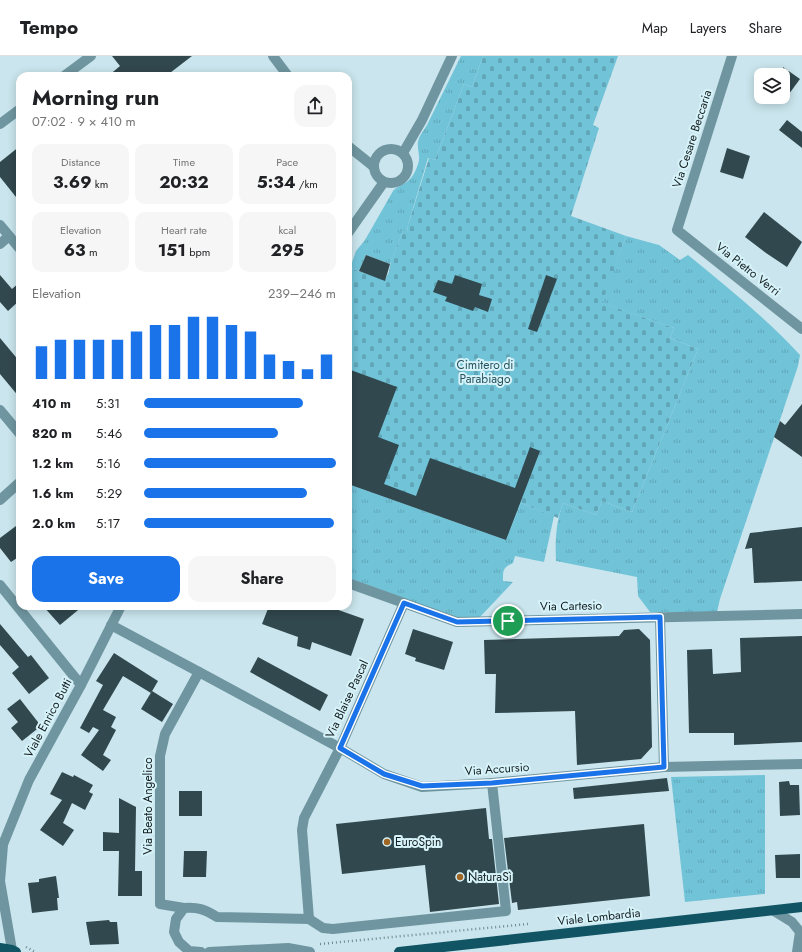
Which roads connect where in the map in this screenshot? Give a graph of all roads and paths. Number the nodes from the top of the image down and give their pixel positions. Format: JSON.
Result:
{"nodes":[{"id":1,"x":90,"y":56,"type":"edge"},
{"id":2,"x":273,"y":56,"type":"edge"},
{"id":3,"x":452,"y":56,"type":"edge"},
{"id":4,"x":732,"y":56,"type":"edge"},
{"id":5,"x":69,"y":72,"type":"edge"},
{"id":6,"x":285,"y":72,"type":"edge"},
{"id":7,"x":16,"y":112,"type":"edge"},
{"id":8,"x":0,"y":124,"type":"edge"},
{"id":9,"x":352,"y":149,"type":"edge"},
{"id":10,"x":404,"y":153,"type":"junction"},
{"id":11,"x":373,"y":166,"type":"junction"},
{"id":12,"x":384,"y":182,"type":"junction"},
{"id":13,"x":0,"y":225,"type":"edge"},
{"id":14,"x":352,"y":227,"type":"edge"},
{"id":15,"x":677,"y":230,"type":"joint"},
{"id":16,"x":9,"y":236,"type":"junction"},
{"id":17,"x":0,"y":244,"type":"edge"},
{"id":18,"x":16,"y":244,"type":"edge"},
{"id":19,"x":802,"y":329,"type":"edge"},
{"id":20,"x":0,"y":410,"type":"edge"},
{"id":21,"x":16,"y":429,"type":"edge"},
{"id":22,"x":16,"y":486,"type":"edge"},
{"id":23,"x":0,"y":500,"type":"edge"},
{"id":24,"x":352,"y":584,"type":"edge"},
{"id":25,"x":0,"y":585,"type":"edge"},
{"id":26,"x":404,"y":603,"type":"junction"},
{"id":27,"x":16,"y":605,"type":"edge"},
{"id":28,"x":20,"y":610,"type":"edge"},
{"id":29,"x":119,"y":610,"type":"edge"},
{"id":30,"x":802,"y":614,"type":"edge"},
{"id":31,"x":660,"y":617,"type":"junction"},
{"id":32,"x":111,"y":625,"type":"junction"},
{"id":33,"x":199,"y":672,"type":"junction"},
{"id":34,"x":81,"y":685,"type":"junction"},
{"id":35,"x":340,"y":748,"type":"junction"},
{"id":36,"x":802,"y":764,"type":"edge"},
{"id":37,"x":664,"y":767,"type":"junction"},
{"id":38,"x":492,"y":783,"type":"junction"},
{"id":39,"x":1,"y":848,"type":"edge"},
{"id":40,"x":802,"y":907,"type":"edge"},
{"id":41,"x":184,"y":908,"type":"junction"},
{"id":42,"x":774,"y":910,"type":"junction"},
{"id":43,"x":309,"y":919,"type":"junction"},
{"id":44,"x":801,"y":930,"type":"edge"},
{"id":45,"x":0,"y":948,"type":"edge"},
{"id":46,"x":14,"y":951,"type":"edge"},
{"id":47,"x":201,"y":952,"type":"edge"},
{"id":48,"x":209,"y":952,"type":"edge"},
{"id":49,"x":310,"y":952,"type":"edge"},
{"id":50,"x":399,"y":952,"type":"edge"},
{"id":51,"x":797,"y":952,"type":"edge"}],
"edges":[{"from":1,"to":5,"type":"street"},
{"from":2,"to":6,"type":"street"},
{"from":3,"to":10,"type":"street"},
{"from":4,"to":15,"type":"street","name":"Via Cesare Beccaria"},
{"from":7,"to":8,"type":"street"},
{"from":9,"to":11,"type":"street"},
{"from":10,"to":11,"type":"street"},
{"from":10,"to":12,"type":"street"},
{"from":11,"to":12,"type":"street"},
{"from":12,"to":14,"type":"street"},
{"from":13,"to":16,"type":"street"},
{"from":15,"to":19,"type":"street","name":"Via Pietro Verri"},
{"from":16,"to":17,"type":"street"},
{"from":16,"to":18,"type":"street"},
{"from":20,"to":21,"type":"street"},
{"from":22,"to":23,"type":"street"},
{"from":24,"to":26,"type":"street","name":"Via Cartesio"},
{"from":25,"to":27,"type":"street"},
{"from":26,"to":31,"type":"street","name":"Via Cartesio"},
{"from":26,"to":35,"type":"street","name":"Via Blaise Pascal"},
{"from":28,"to":34,"type":"street"},
{"from":29,"to":32,"type":"street","name":"Viale Enrico Butti"},
{"from":30,"to":31,"type":"street","name":"Via Cartesio"},
{"from":31,"to":37,"type":"street"},
{"from":32,"to":33,"type":"street"},
{"from":32,"to":34,"type":"street","name":"Viale Enrico Butti"},
{"from":33,"to":35,"type":"street","name":"Via Blaise Pascal"},
{"from":33,"to":41,"type":"street","name":"Via Beato Angelico"},
{"from":34,"to":39,"type":"street","name":"Viale Enrico Butti"},
{"from":35,"to":38,"type":"street","name":"Via Accursio"},
{"from":35,"to":43,"type":"street"},
{"from":36,"to":37,"type":"street","name":"Via Accursio"},
{"from":37,"to":38,"type":"street","name":"Via Accursio"},
{"from":38,"to":43,"type":"street"},
{"from":39,"to":46,"type":"street","name":"Viale Enrico Butti"},
{"from":40,"to":42,"type":"main road","name":"Viale Lombardia"},
{"from":41,"to":43,"type":"street"},
{"from":41,"to":47,"type":"street"},
{"from":42,"to":44,"type":"street"},
{"from":42,"to":50,"type":"main road","name":"Viale Lombardia"},
{"from":44,"to":51,"type":"street"},
{"from":45,"to":46,"type":"main road"},
{"from":48,"to":49,"type":"street"}]}
